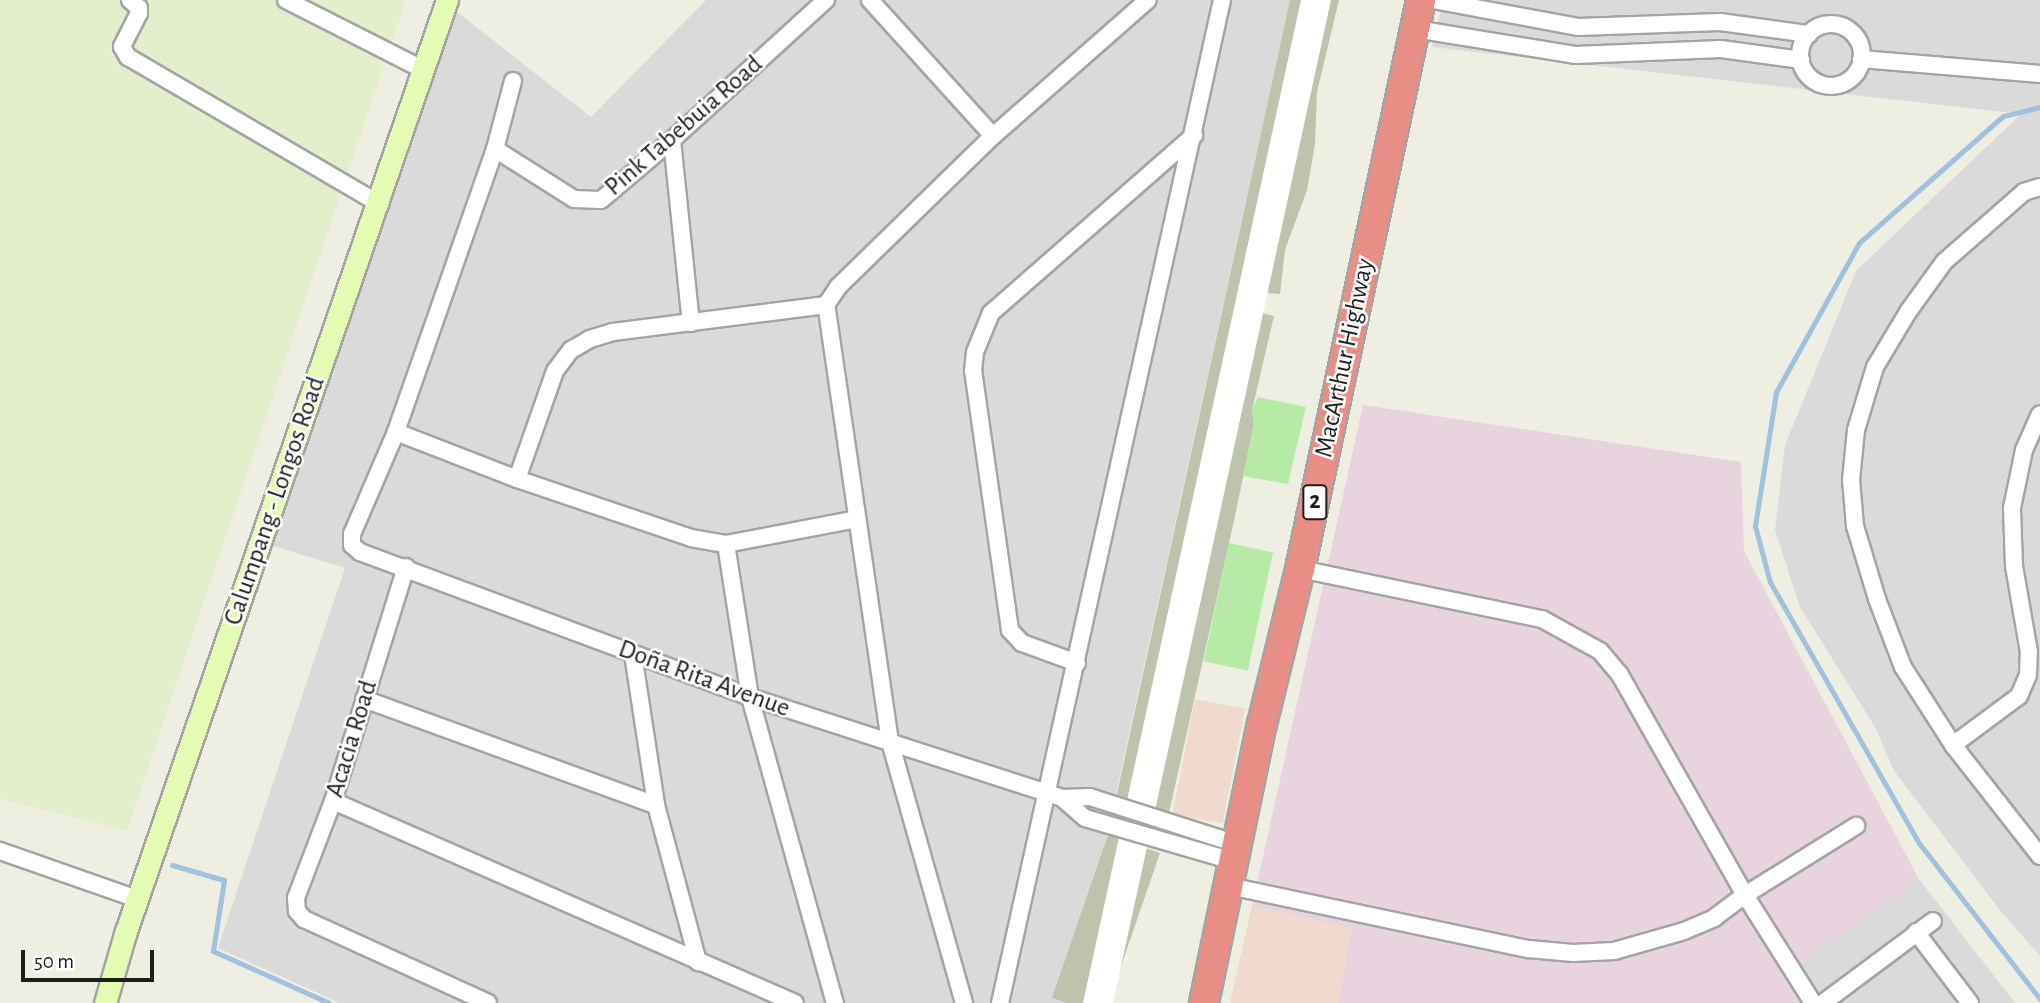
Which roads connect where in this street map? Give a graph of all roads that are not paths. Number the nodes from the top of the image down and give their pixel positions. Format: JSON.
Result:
{"nodes":[{"id":1,"x":130,"y":0,"type":"edge"},
{"id":2,"x":286,"y":0,"type":"edge"},
{"id":3,"x":447,"y":0,"type":"edge"},
{"id":4,"x":826,"y":0,"type":"edge"},
{"id":5,"x":870,"y":0,"type":"edge"},
{"id":6,"x":1148,"y":0,"type":"edge"},
{"id":7,"x":1222,"y":0,"type":"edge"},
{"id":8,"x":1421,"y":0,"type":"edge"},
{"id":9,"x":1433,"y":0,"type":"edge"},
{"id":10,"x":1578,"y":27,"type":"junction"},
{"id":11,"x":1415,"y":29,"type":"junction"},
{"id":12,"x":1809,"y":34,"type":"junction"},
{"id":13,"x":1575,"y":55,"type":"junction"},
{"id":14,"x":1861,"y":59,"type":"junction"},
{"id":15,"x":1801,"y":60,"type":"junction"},
{"id":16,"x":424,"y":70,"type":"junction"},
{"id":17,"x":2040,"y":74,"type":"edge"},
{"id":18,"x":513,"y":81,"type":"dead end"},
{"id":19,"x":1194,"y":135,"type":"junction"},
{"id":20,"x":993,"y":136,"type":"junction"},
{"id":21,"x":672,"y":140,"type":"junction"},
{"id":22,"x":495,"y":149,"type":"junction"},
{"id":23,"x":2040,"y":187,"type":"edge"},
{"id":24,"x":380,"y":204,"type":"junction"},
{"id":25,"x":826,"y":305,"type":"junction"},
{"id":26,"x":691,"y":323,"type":"junction"},
{"id":27,"x":2040,"y":414,"type":"edge"},
{"id":28,"x":396,"y":432,"type":"junction"},
{"id":29,"x":517,"y":479,"type":"junction"},
{"id":30,"x":856,"y":519,"type":"junction"},
{"id":31,"x":726,"y":544,"type":"junction"},
{"id":32,"x":406,"y":567,"type":"junction"},
{"id":33,"x":1300,"y":569,"type":"junction"},
{"id":34,"x":633,"y":654,"type":"junction"},
{"id":35,"x":1077,"y":663,"type":"junction"},
{"id":36,"x":750,"y":697,"type":"junction"},
{"id":37,"x":364,"y":699,"type":"junction"},
{"id":38,"x":891,"y":741,"type":"junction"},
{"id":39,"x":1953,"y":745,"type":"junction"},
{"id":40,"x":1055,"y":796,"type":"junction"},
{"id":41,"x":333,"y":801,"type":"junction"},
{"id":42,"x":656,"y":806,"type":"junction"},
{"id":43,"x":1856,"y":826,"type":"dead end"},
{"id":44,"x":0,"y":852,"type":"edge"},
{"id":45,"x":2040,"y":856,"type":"edge"},
{"id":46,"x":1233,"y":864,"type":"junction"},
{"id":47,"x":1745,"y":895,"type":"junction"},
{"id":48,"x":137,"y":900,"type":"junction"},
{"id":49,"x":1933,"y":921,"type":"dead end"},
{"id":50,"x":1916,"y":932,"type":"junction"},
{"id":51,"x":698,"y":962,"type":"junction"},
{"id":52,"x":106,"y":1003,"type":"edge"},
{"id":53,"x":488,"y":1003,"type":"edge"},
{"id":54,"x":795,"y":1003,"type":"edge"},
{"id":55,"x":835,"y":1003,"type":"edge"},
{"id":56,"x":964,"y":1003,"type":"edge"},
{"id":57,"x":1000,"y":1003,"type":"edge"},
{"id":58,"x":1203,"y":1003,"type":"edge"},
{"id":59,"x":1813,"y":1003,"type":"edge"},
{"id":60,"x":1823,"y":1003,"type":"edge"},
{"id":61,"x":1970,"y":1003,"type":"edge"}],
"edges":[{"from":1,"to":24,"type":"street"},
{"from":2,"to":16,"type":"street"},
{"from":3,"to":16,"type":"street","name":"Calumpang - Longos Road"},
{"from":4,"to":21,"type":"street","name":"Pink Tabebuia Road"},
{"from":5,"to":20,"type":"street"},
{"from":6,"to":20,"type":"street"},
{"from":7,"to":19,"type":"street"},
{"from":8,"to":11,"type":"highway","name":"MacArthur Highway","number":"2"},
{"from":9,"to":10,"type":"street"},
{"from":10,"to":12,"type":"street"},
{"from":10,"to":13,"type":"street"},
{"from":11,"to":13,"type":"street"},
{"from":11,"to":33,"type":"highway","name":"MacArthur Highway","number":"2"},
{"from":12,"to":14,"type":"street"},
{"from":12,"to":15,"type":"street"},
{"from":13,"to":15,"type":"street"},
{"from":14,"to":15,"type":"street"},
{"from":14,"to":17,"type":"street"},
{"from":16,"to":24,"type":"street","name":"Calumpang - Longos Road"},
{"from":18,"to":22,"type":"street"},
{"from":19,"to":35,"type":"street"},
{"from":19,"to":35,"type":"street"},
{"from":20,"to":25,"type":"street"},
{"from":21,"to":22,"type":"street","name":"Pink Tabebuia Road"},
{"from":21,"to":26,"type":"street"},
{"from":22,"to":28,"type":"street"},
{"from":23,"to":39,"type":"street"},
{"from":24,"to":48,"type":"street","name":"Calumpang - Longos Road"},
{"from":25,"to":26,"type":"street"},
{"from":25,"to":30,"type":"street"},
{"from":26,"to":29,"type":"street"},
{"from":27,"to":39,"type":"street"},
{"from":28,"to":29,"type":"street"},
{"from":28,"to":32,"type":"street","name":"Doña Rita Avenue"},
{"from":29,"to":31,"type":"street"},
{"from":30,"to":31,"type":"street"},
{"from":30,"to":38,"type":"street"},
{"from":31,"to":36,"type":"street"},
{"from":32,"to":34,"type":"street","name":"Doña Rita Avenue"},
{"from":32,"to":37,"type":"street","name":"Acacia Road"},
{"from":33,"to":46,"type":"highway","name":"MacArthur Highway","number":"2"},
{"from":33,"to":47,"type":"street"},
{"from":34,"to":36,"type":"street","name":"Doña Rita Avenue"},
{"from":34,"to":42,"type":"street"},
{"from":35,"to":40,"type":"street"},
{"from":36,"to":38,"type":"street","name":"Doña Rita Avenue"},
{"from":36,"to":55,"type":"street"},
{"from":37,"to":41,"type":"street","name":"Acacia Road"},
{"from":37,"to":42,"type":"street"},
{"from":38,"to":40,"type":"street","name":"Doña Rita Avenue"},
{"from":38,"to":56,"type":"street"},
{"from":39,"to":45,"type":"street"},
{"from":40,"to":46,"type":"street","name":"Doña Rita Avenue"},
{"from":40,"to":57,"type":"street"},
{"from":41,"to":51,"type":"street"},
{"from":41,"to":53,"type":"street","name":"Acacia Road"},
{"from":42,"to":51,"type":"street"},
{"from":43,"to":47,"type":"street","name":"Doña Rita Avenue"},
{"from":44,"to":48,"type":"street"},
{"from":46,"to":47,"type":"street","name":"Doña Rita Avenue"},
{"from":46,"to":58,"type":"highway","name":"MacArthur Highway","number":"2"},
{"from":47,"to":59,"type":"street"},
{"from":48,"to":52,"type":"street","name":"Calumpang - Longos Road"},
{"from":49,"to":50,"type":"street"},
{"from":50,"to":60,"type":"street"},
{"from":50,"to":61,"type":"street"},
{"from":51,"to":54,"type":"street"}]}
